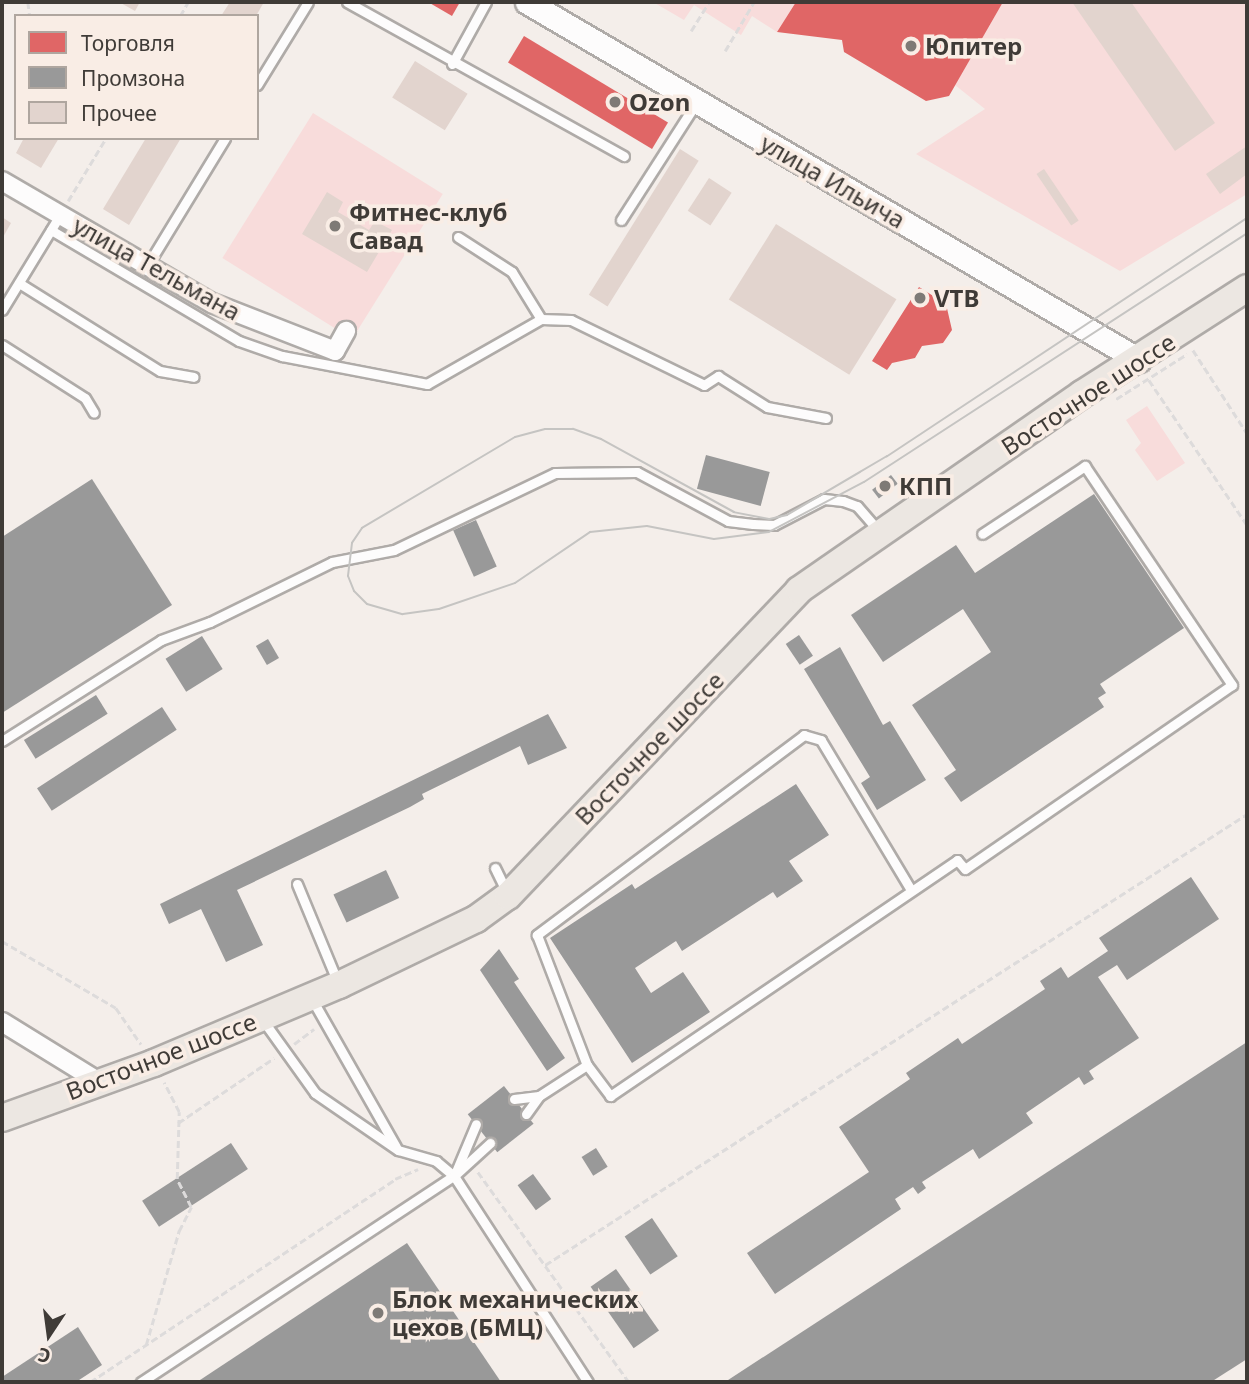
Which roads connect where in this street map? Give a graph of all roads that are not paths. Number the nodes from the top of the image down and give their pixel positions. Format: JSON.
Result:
{"nodes":[{"id":1,"x":308,"y":2,"type":"edge"},
{"id":2,"x":347,"y":2,"type":"edge"},
{"id":3,"x":486,"y":2,"type":"edge"},
{"id":4,"x":527,"y":2,"type":"edge"},
{"id":5,"x":452,"y":64,"type":"junction"},
{"id":6,"x":259,"y":82,"type":"edge"},
{"id":7,"x":697,"y":102,"type":"junction"},
{"id":8,"x":224,"y":140,"type":"edge"},
{"id":9,"x":624,"y":156,"type":"dead end"},
{"id":10,"x":2,"y":181,"type":"edge"},
{"id":11,"x":621,"y":220,"type":"dead end"},
{"id":12,"x":56,"y":222,"type":"junction"},
{"id":13,"x":458,"y":237,"type":"dead end"},
{"id":14,"x":147,"y":266,"type":"junction"},
{"id":15,"x":19,"y":283,"type":"junction"},
{"id":16,"x":1247,"y":288,"type":"edge"},
{"id":17,"x":2,"y":310,"type":"edge"},
{"id":18,"x":541,"y":318,"type":"junction"},
{"id":19,"x":346,"y":331,"type":"dead end"},
{"id":20,"x":2,"y":345,"type":"edge"},
{"id":21,"x":1144,"y":370,"type":"junction"},
{"id":22,"x":192,"y":377,"type":"dead end"},
{"id":23,"x":93,"y":413,"type":"dead end"},
{"id":24,"x":826,"y":418,"type":"dead end"},
{"id":25,"x":882,"y":534,"type":"junction"},
{"id":26,"x":982,"y":534,"type":"dead end"},
{"id":27,"x":2,"y":741,"type":"edge"},
{"id":28,"x":495,"y":868,"type":"dead end"},
{"id":29,"x":297,"y":884,"type":"dead end"},
{"id":30,"x":911,"y":890,"type":"junction"},
{"id":31,"x":508,"y":896,"type":"junction"},
{"id":32,"x":339,"y":985,"type":"junction"},
{"id":33,"x":310,"y":996,"type":"junction"},
{"id":34,"x":261,"y":1017,"type":"junction"},
{"id":35,"x":2,"y":1023,"type":"edge"},
{"id":36,"x":587,"y":1065,"type":"junction"},
{"id":37,"x":99,"y":1082,"type":"junction"},
{"id":38,"x":539,"y":1096,"type":"junction"},
{"id":39,"x":514,"y":1099,"type":"dead end"},
{"id":40,"x":526,"y":1114,"type":"dead end"},
{"id":41,"x":2,"y":1118,"type":"edge"},
{"id":42,"x":475,"y":1124,"type":"dead end"},
{"id":43,"x":490,"y":1143,"type":"dead end"},
{"id":44,"x":398,"y":1150,"type":"junction"},
{"id":45,"x":454,"y":1176,"type":"junction"},
{"id":46,"x":141,"y":1382,"type":"edge"},
{"id":47,"x":588,"y":1382,"type":"edge"}],
"edges":[{"from":1,"to":6,"type":"lane"},
{"from":2,"to":5,"type":"lane"},
{"from":3,"to":5,"type":"lane"},
{"from":4,"to":7,"type":"street","name":"улица Ильича"},
{"from":5,"to":9,"type":"lane"},
{"from":7,"to":11,"type":"lane"},
{"from":7,"to":21,"type":"street","name":"улица Ильича"},
{"from":8,"to":14,"type":"lane"},
{"from":10,"to":12,"type":"street","name":"улица Тельмана"},
{"from":12,"to":14,"type":"street","name":"улица Тельмана"},
{"from":12,"to":15,"type":"lane"},
{"from":12,"to":18,"type":"lane"},
{"from":13,"to":18,"type":"lane"},
{"from":14,"to":19,"type":"street","name":"улица Тельмана"},
{"from":15,"to":17,"type":"lane"},
{"from":15,"to":22,"type":"lane"},
{"from":16,"to":21,"type":"main road","name":"Восточное шоссе"},
{"from":18,"to":24,"type":"lane"},
{"from":20,"to":23,"type":"lane"},
{"from":21,"to":25,"type":"main road","name":"Восточное шоссе"},
{"from":25,"to":27,"type":"lane"},
{"from":25,"to":31,"type":"main road","name":"Восточное шоссе"},
{"from":26,"to":30,"type":"lane"},
{"from":28,"to":31,"type":"lane"},
{"from":29,"to":32,"type":"lane"},
{"from":30,"to":36,"type":"lane"},
{"from":30,"to":36,"type":"lane"},
{"from":31,"to":32,"type":"main road","name":"Восточное шоссе"},
{"from":32,"to":33,"type":"main road","name":"Восточное шоссе"},
{"from":33,"to":34,"type":"main road","name":"Восточное шоссе"},
{"from":33,"to":44,"type":"lane"},
{"from":34,"to":37,"type":"main road","name":"Восточное шоссе"},
{"from":34,"to":44,"type":"lane"},
{"from":35,"to":37,"type":"street"},
{"from":36,"to":38,"type":"lane"},
{"from":37,"to":41,"type":"main road","name":"Восточное шоссе"},
{"from":38,"to":39,"type":"lane"},
{"from":38,"to":40,"type":"lane"},
{"from":42,"to":45,"type":"lane"},
{"from":43,"to":45,"type":"lane"},
{"from":44,"to":45,"type":"lane"},
{"from":45,"to":46,"type":"lane"},
{"from":45,"to":47,"type":"lane"}]}
